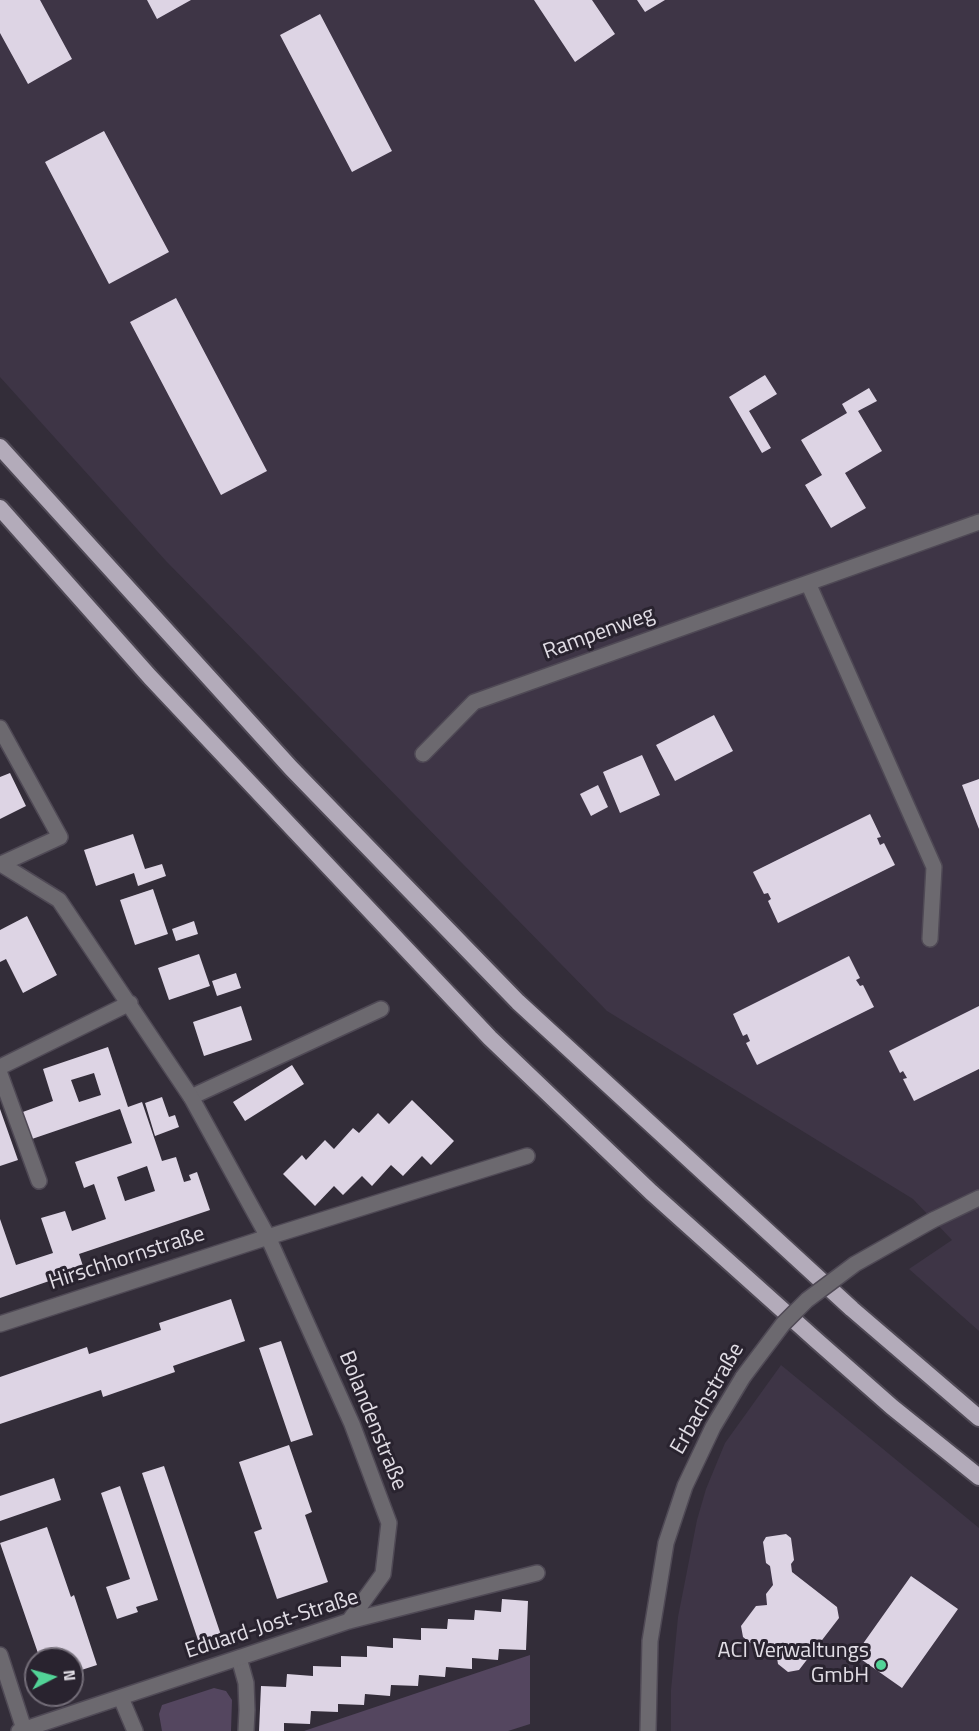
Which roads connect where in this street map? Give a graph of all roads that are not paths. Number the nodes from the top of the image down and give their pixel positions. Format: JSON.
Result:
{"nodes":[{"id":1,"x":0,"y":447,"type":"edge"},
{"id":2,"x":0,"y":508,"type":"edge"},
{"id":3,"x":979,"y":522,"type":"edge"},
{"id":4,"x":808,"y":583,"type":"junction"},
{"id":5,"x":0,"y":728,"type":"edge"},
{"id":6,"x":423,"y":754,"type":"dead end"},
{"id":7,"x":0,"y":864,"type":"edge"},
{"id":8,"x":930,"y":939,"type":"dead end"},
{"id":9,"x":130,"y":1003,"type":"junction"},
{"id":10,"x":381,"y":1009,"type":"dead end"},
{"id":11,"x":0,"y":1067,"type":"edge"},
{"id":12,"x":0,"y":1074,"type":"edge"},
{"id":13,"x":191,"y":1096,"type":"junction"},
{"id":14,"x":527,"y":1156,"type":"dead end"},
{"id":15,"x":39,"y":1181,"type":"dead end"},
{"id":16,"x":979,"y":1198,"type":"edge"},
{"id":17,"x":268,"y":1237,"type":"junction"},
{"id":18,"x":0,"y":1324,"type":"edge"},
{"id":19,"x":979,"y":1418,"type":"edge"},
{"id":20,"x":979,"y":1477,"type":"edge"},
{"id":21,"x":537,"y":1573,"type":"dead end"},
{"id":22,"x":349,"y":1621,"type":"junction"},
{"id":23,"x":0,"y":1655,"type":"edge"},
{"id":24,"x":239,"y":1658,"type":"junction"},
{"id":25,"x":121,"y":1698,"type":"junction"},
{"id":26,"x":21,"y":1730,"type":"edge"},
{"id":27,"x":135,"y":1731,"type":"edge"},
{"id":28,"x":246,"y":1731,"type":"edge"},
{"id":29,"x":648,"y":1731,"type":"edge"}],
"edges":[{"from":1,"to":19,"type":"highway"},
{"from":2,"to":20,"type":"highway"},
{"from":3,"to":4,"type":"street","name":"Rampenweg"},
{"from":4,"to":6,"type":"street","name":"Rampenweg"},
{"from":4,"to":8,"type":"street"},
{"from":5,"to":7,"type":"street","name":"Bolandenstraße"},
{"from":7,"to":9,"type":"street","name":"Bolandenstraße"},
{"from":9,"to":11,"type":"street"},
{"from":9,"to":13,"type":"street","name":"Bolandenstraße"},
{"from":10,"to":13,"type":"street"},
{"from":12,"to":15,"type":"street"},
{"from":13,"to":17,"type":"street","name":"Bolandenstraße"},
{"from":14,"to":17,"type":"street"},
{"from":16,"to":29,"type":"street","name":"Erbachstraße","bridge":true},
{"from":17,"to":18,"type":"street","name":"Hirschhornstraße"},
{"from":17,"to":22,"type":"street","name":"Bolandenstraße"},
{"from":21,"to":22,"type":"street","name":"Eduard-Jost-Straße"},
{"from":22,"to":24,"type":"street","name":"Eduard-Jost-Straße"},
{"from":23,"to":26,"type":"street","name":"Eduard-Jost-Straße"},
{"from":24,"to":25,"type":"street","name":"Eduard-Jost-Straße"},
{"from":24,"to":28,"type":"street"},
{"from":25,"to":26,"type":"street","name":"Eduard-Jost-Straße"},
{"from":25,"to":27,"type":"street"}]}
